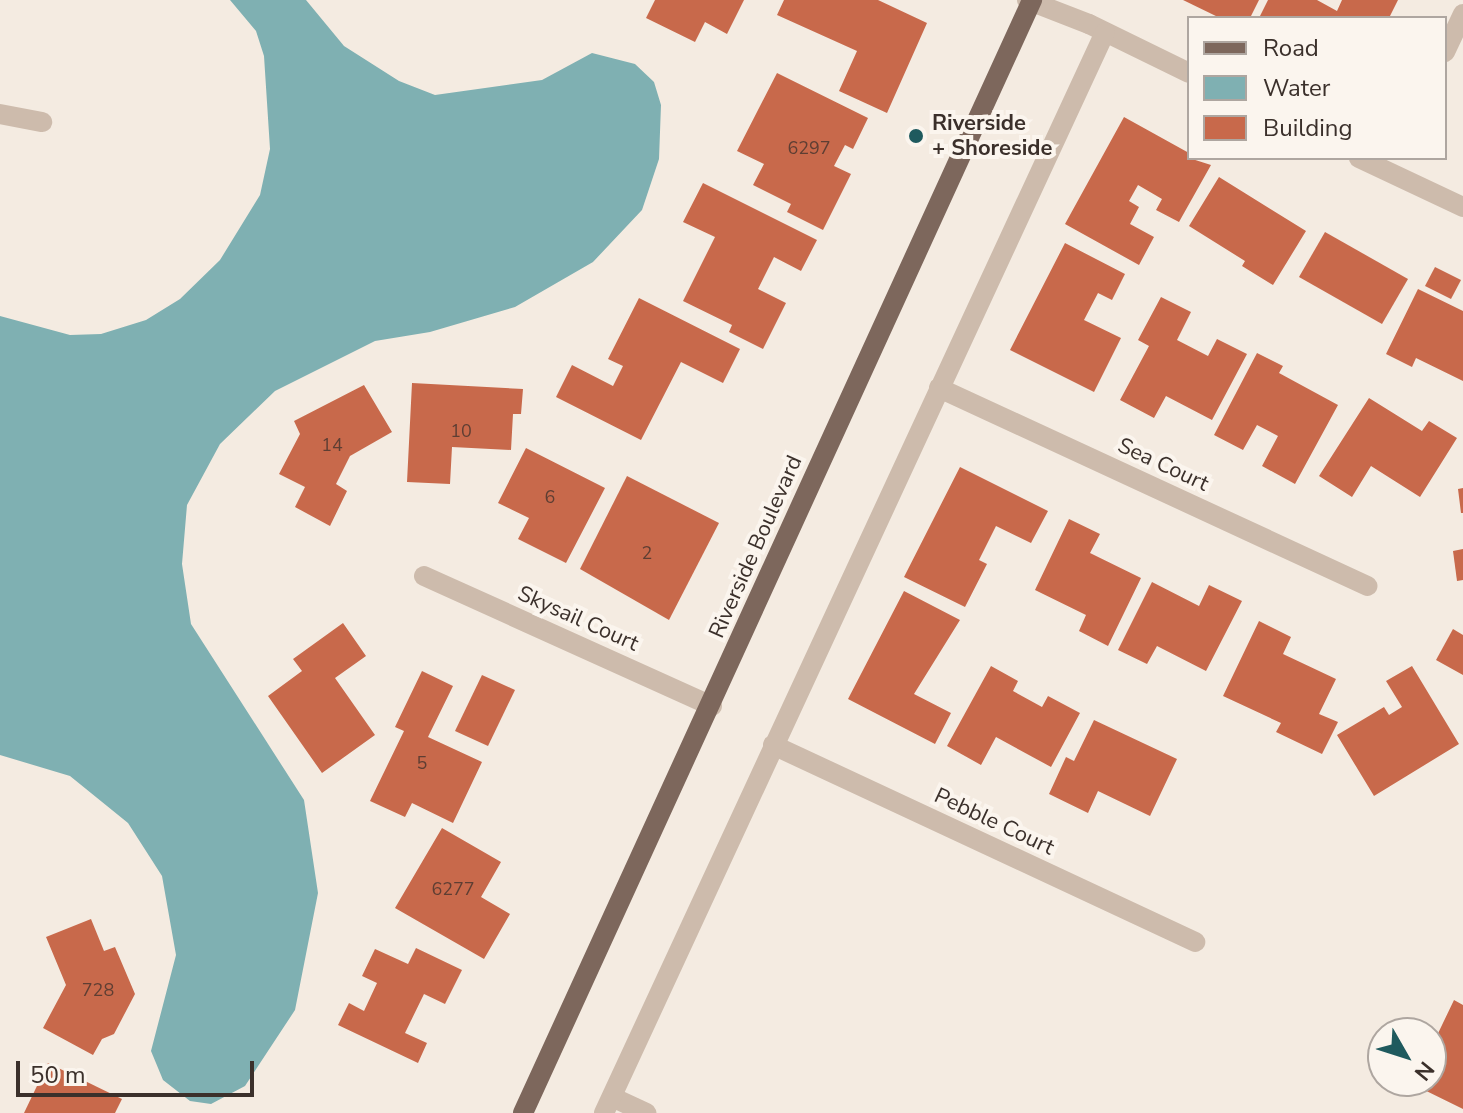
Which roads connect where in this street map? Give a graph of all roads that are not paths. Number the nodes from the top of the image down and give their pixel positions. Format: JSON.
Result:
{"nodes":[{"id":1,"x":1030,"y":0,"type":"edge"},
{"id":2,"x":1463,"y":14,"type":"edge"},
{"id":3,"x":1105,"y":32,"type":"junction"},
{"id":4,"x":1447,"y":48,"type":"edge"},
{"id":5,"x":1187,"y":72,"type":"edge"},
{"id":6,"x":0,"y":114,"type":"edge"},
{"id":7,"x":42,"y":122,"type":"dead end"},
{"id":8,"x":1368,"y":160,"type":"edge"},
{"id":9,"x":1392,"y":165,"type":"edge"},
{"id":10,"x":1463,"y":207,"type":"edge"},
{"id":11,"x":939,"y":388,"type":"junction"},
{"id":12,"x":424,"y":576,"type":"dead end"},
{"id":13,"x":1367,"y":586,"type":"dead end"},
{"id":14,"x":712,"y":706,"type":"junction"},
{"id":15,"x":773,"y":745,"type":"junction"},
{"id":16,"x":1195,"y":942,"type":"dead end"},
{"id":17,"x":608,"y":1105,"type":"edge"},
{"id":18,"x":523,"y":1113,"type":"edge"},
{"id":19,"x":646,"y":1113,"type":"edge"}],
"edges":[{"from":1,"to":3,"type":"street"},
{"from":1,"to":14,"type":"main road","name":"Riverside Boulevard"},
{"from":2,"to":4,"type":"street"},
{"from":3,"to":5,"type":"street"},
{"from":3,"to":11,"type":"street"},
{"from":6,"to":7,"type":"street"},
{"from":8,"to":9,"type":"street"},
{"from":9,"to":10,"type":"street"},
{"from":11,"to":13,"type":"street","name":"Sea Court"},
{"from":11,"to":15,"type":"street"},
{"from":12,"to":14,"type":"street","name":"Skysail Court"},
{"from":14,"to":18,"type":"main road","name":"Riverside Boulevard"},
{"from":15,"to":16,"type":"street","name":"Pebble Court"},
{"from":15,"to":17,"type":"street"},
{"from":17,"to":19,"type":"street"}]}
